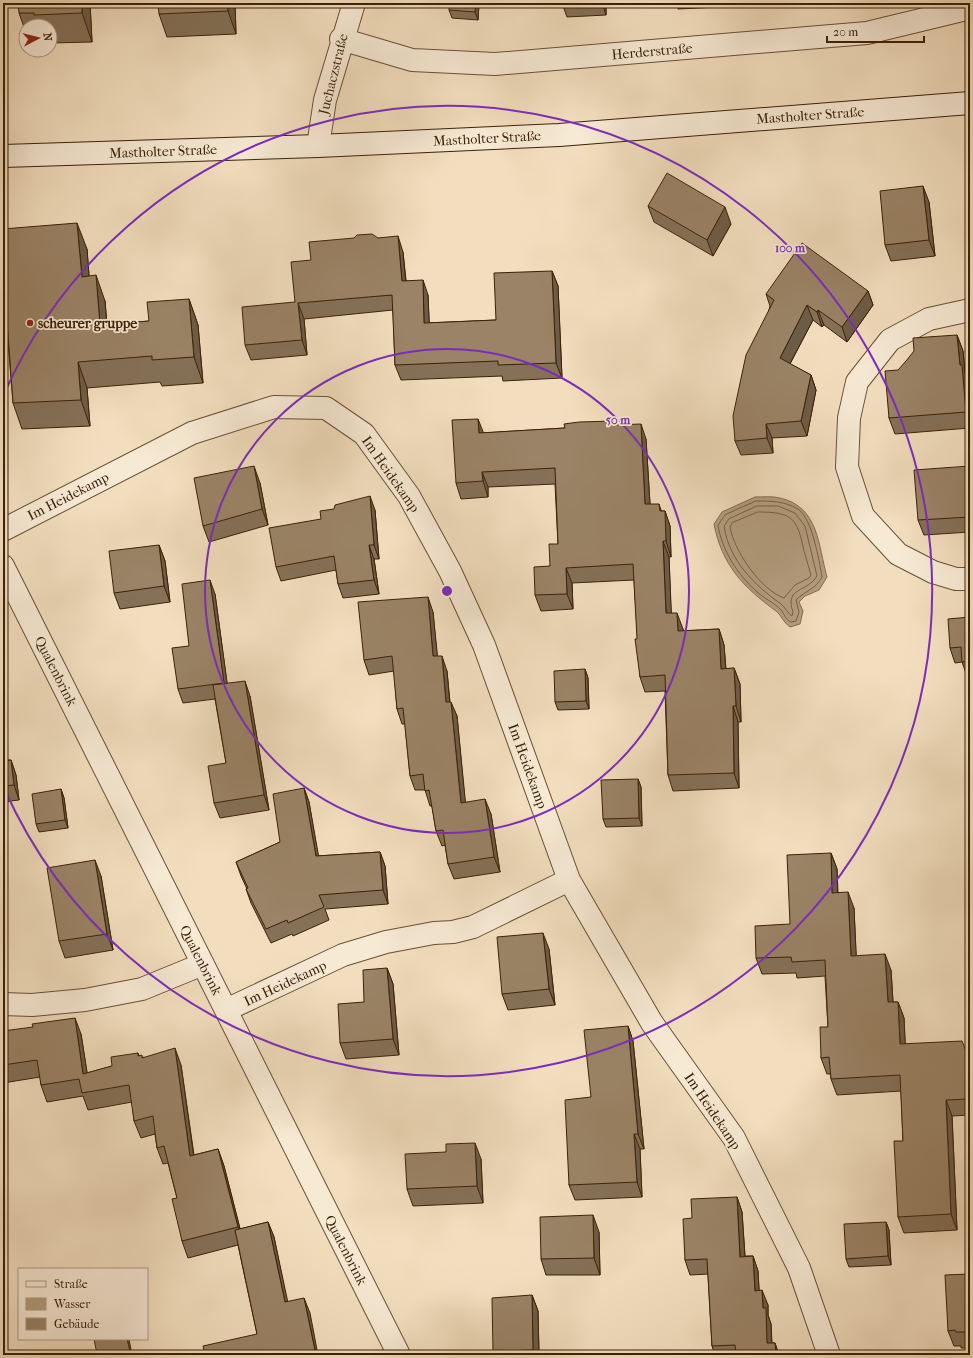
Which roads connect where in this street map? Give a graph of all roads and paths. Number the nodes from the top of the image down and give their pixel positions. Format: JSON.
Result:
{"nodes":[{"id":1,"x":354,"y":3,"type":"edge"},
{"id":2,"x":962,"y":10,"type":"dead end"},
{"id":3,"x":341,"y":39,"type":"junction"},
{"id":4,"x":970,"y":103,"type":"edge"},
{"id":5,"x":318,"y":146,"type":"junction"},
{"id":6,"x":3,"y":156,"type":"edge"},
{"id":7,"x":970,"y":310,"type":"edge"},
{"id":8,"x":3,"y":530,"type":"edge"},
{"id":9,"x":3,"y":566,"type":"edge"},
{"id":10,"x":970,"y":579,"type":"edge"},
{"id":11,"x":569,"y":880,"type":"junction"},
{"id":12,"x":203,"y":964,"type":"junction"},
{"id":13,"x":3,"y":1004,"type":"edge"},
{"id":14,"x":226,"y":1010,"type":"junction"},
{"id":15,"x":399,"y":1355,"type":"edge"},
{"id":16,"x":828,"y":1355,"type":"edge"}],
"edges":[{"from":1,"to":3,"type":"street","name":"Juchaczstraße"},
{"from":2,"to":3,"type":"street","name":"Herderstraße"},
{"from":3,"to":5,"type":"street","name":"Juchaczstraße"},
{"from":4,"to":5,"type":"street","name":"Mastholter Straße"},
{"from":5,"to":6,"type":"street","name":"Mastholter Straße"},
{"from":7,"to":10,"type":"street"},
{"from":8,"to":11,"type":"street","name":"Im Heidekamp"},
{"from":9,"to":12,"type":"street","name":"Qualenbrink"},
{"from":11,"to":14,"type":"street","name":"Im Heidekamp"},
{"from":11,"to":16,"type":"street","name":"Im Heidekamp"},
{"from":12,"to":13,"type":"street"},
{"from":12,"to":14,"type":"street","name":"Qualenbrink"},
{"from":14,"to":15,"type":"street","name":"Qualenbrink"}]}
